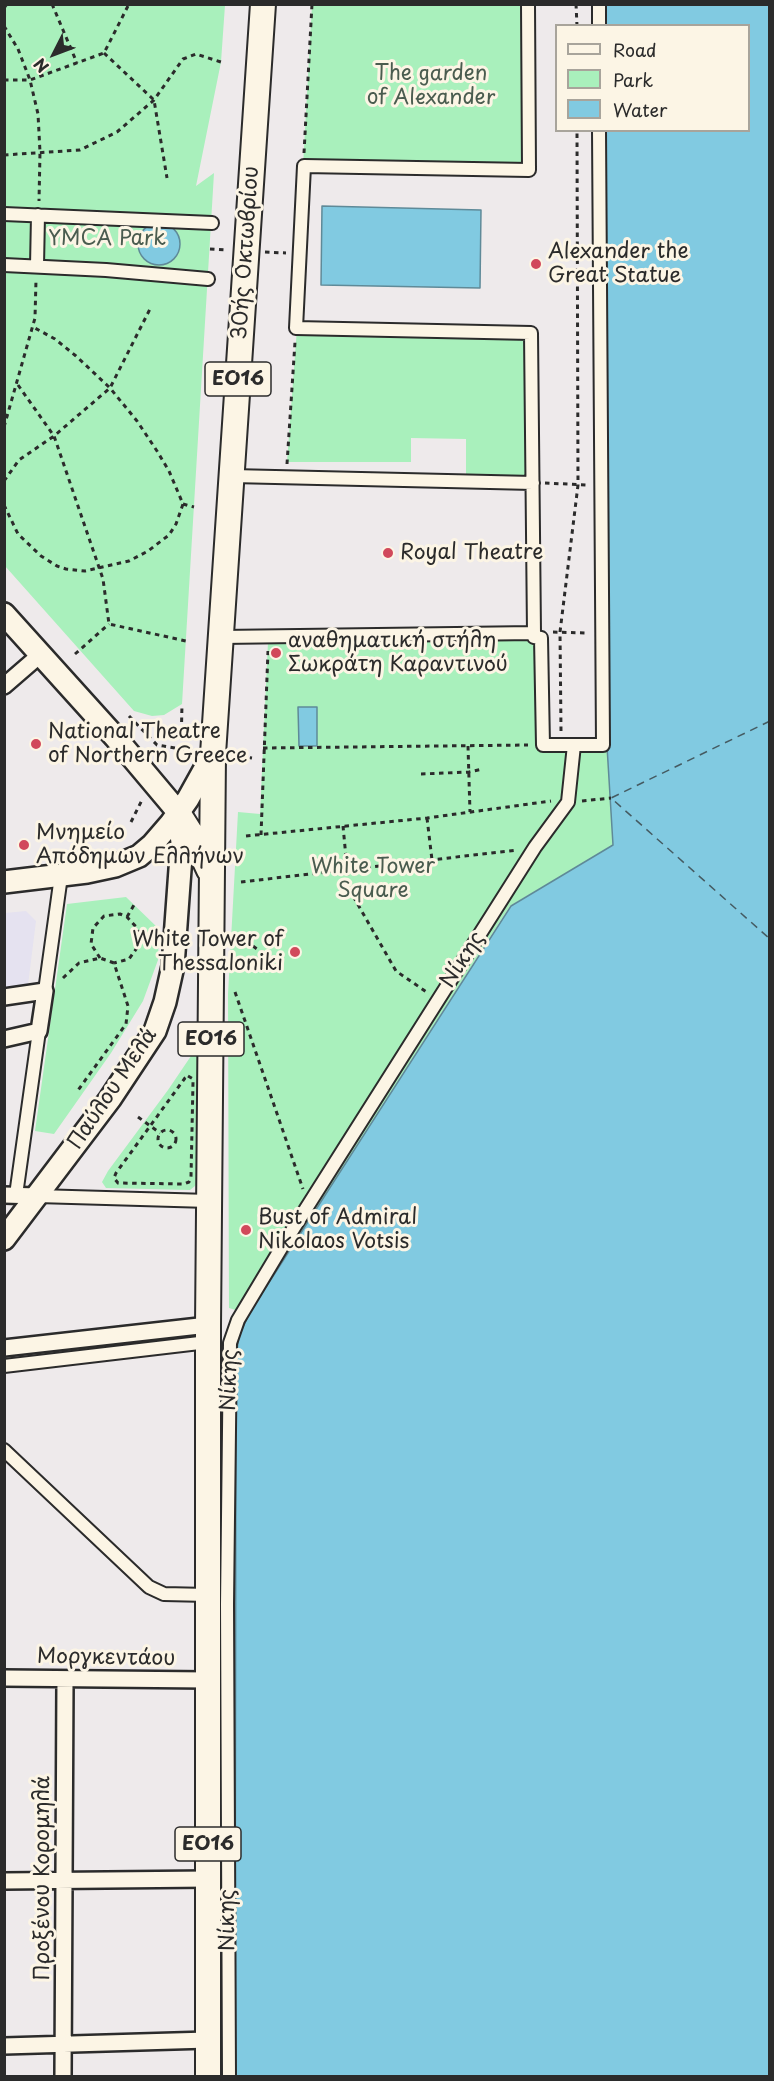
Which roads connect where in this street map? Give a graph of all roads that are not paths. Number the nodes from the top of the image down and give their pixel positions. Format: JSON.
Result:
{"nodes":[{"id":1,"x":263,"y":4,"type":"edge"},
{"id":2,"x":528,"y":4,"type":"edge"},
{"id":3,"x":599,"y":4,"type":"edge"},
{"id":4,"x":599,"y":24,"type":"edge"},
{"id":5,"x":599,"y":132,"type":"edge"},
{"id":6,"x":4,"y":214,"type":"edge"},
{"id":7,"x":38,"y":215,"type":"junction"},
{"id":8,"x":212,"y":223,"type":"dead end"},
{"id":9,"x":4,"y":265,"type":"edge"},
{"id":10,"x":37,"y":266,"type":"junction"},
{"id":11,"x":208,"y":279,"type":"dead end"},
{"id":12,"x":232,"y":476,"type":"junction"},
{"id":13,"x":533,"y":483,"type":"junction"},
{"id":14,"x":4,"y":614,"type":"edge"},
{"id":15,"x":534,"y":633,"type":"junction"},
{"id":16,"x":221,"y":637,"type":"junction"},
{"id":17,"x":41,"y":654,"type":"junction"},
{"id":18,"x":4,"y":686,"type":"edge"},
{"id":19,"x":567,"y":745,"type":"junction"},
{"id":20,"x":213,"y":754,"type":"junction"},
{"id":21,"x":178,"y":813,"type":"junction"},
{"id":22,"x":61,"y":876,"type":"junction"},
{"id":23,"x":212,"y":880,"type":"junction"},
{"id":24,"x":4,"y":882,"type":"edge"},
{"id":25,"x":45,"y":991,"type":"junction"},
{"id":26,"x":4,"y":997,"type":"edge"},
{"id":27,"x":39,"y":1031,"type":"junction"},
{"id":28,"x":4,"y":1039,"type":"edge"},
{"id":29,"x":19,"y":1196,"type":"edge"},
{"id":30,"x":209,"y":1201,"type":"junction"},
{"id":31,"x":4,"y":1239,"type":"edge"},
{"id":32,"x":208,"y":1334,"type":"junction"},
{"id":33,"x":4,"y":1348,"type":"edge"},
{"id":34,"x":4,"y":1366,"type":"edge"},
{"id":35,"x":4,"y":1450,"type":"edge"},
{"id":36,"x":208,"y":1595,"type":"junction"},
{"id":37,"x":4,"y":1678,"type":"edge"},
{"id":38,"x":65,"y":1680,"type":"junction"},
{"id":39,"x":207,"y":1680,"type":"junction"},
{"id":40,"x":208,"y":1879,"type":"junction"},
{"id":41,"x":63,"y":1880,"type":"junction"},
{"id":42,"x":4,"y":1881,"type":"edge"},
{"id":43,"x":208,"y":2040,"type":"junction"},
{"id":44,"x":63,"y":2044,"type":"junction"},
{"id":45,"x":4,"y":2046,"type":"edge"},
{"id":46,"x":63,"y":2076,"type":"edge"},
{"id":47,"x":208,"y":2076,"type":"edge"},
{"id":48,"x":229,"y":2076,"type":"edge"}],
"edges":[{"from":1,"to":12,"type":"main road","name":"30ής Οκτωβρίου","number":"ΕΟ16"},
{"from":2,"to":13,"type":"street"},
{"from":3,"to":4,"type":"street"},
{"from":5,"to":19,"type":"street"},
{"from":6,"to":7,"type":"street"},
{"from":7,"to":8,"type":"street"},
{"from":7,"to":10,"type":"street"},
{"from":9,"to":10,"type":"street"},
{"from":10,"to":11,"type":"street"},
{"from":12,"to":13,"type":"street"},
{"from":12,"to":16,"type":"main road","name":"30ής Οκτωβρίου","number":"ΕΟ16"},
{"from":13,"to":15,"type":"street"},
{"from":14,"to":17,"type":"main road"},
{"from":15,"to":16,"type":"street"},
{"from":15,"to":19,"type":"street"},
{"from":16,"to":20,"type":"main road","name":"30ής Οκτωβρίου","number":"ΕΟ16"},
{"from":17,"to":18,"type":"street"},
{"from":17,"to":21,"type":"main road"},
{"from":19,"to":48,"type":"street","name":"Νίκης"},
{"from":20,"to":21,"type":"main road"},
{"from":20,"to":23,"type":"main road","name":"Νίκης","number":"ΕΟ16"},
{"from":21,"to":22,"type":"main road"},
{"from":21,"to":23,"type":"main road"},
{"from":21,"to":29,"type":"main road","name":"Παύλου Μελά"},
{"from":22,"to":24,"type":"main road"},
{"from":22,"to":25,"type":"street"},
{"from":23,"to":30,"type":"main road","name":"Νίκης","number":"ΕΟ16"},
{"from":25,"to":26,"type":"street"},
{"from":25,"to":27,"type":"street"},
{"from":27,"to":28,"type":"street"},
{"from":27,"to":29,"type":"street"},
{"from":29,"to":30,"type":"street"},
{"from":29,"to":31,"type":"main road","name":"Παύλου Μελά"},
{"from":30,"to":32,"type":"main road","name":"Νίκης","number":"ΕΟ16"},
{"from":32,"to":33,"type":"street"},
{"from":32,"to":34,"type":"street"},
{"from":32,"to":36,"type":"main road","name":"Νίκης","number":"ΕΟ16"},
{"from":35,"to":36,"type":"street"},
{"from":36,"to":39,"type":"main road","name":"Νίκης","number":"ΕΟ16"},
{"from":37,"to":38,"type":"street","name":"Μοργκεντάου"},
{"from":38,"to":39,"type":"street","name":"Μοργκεντάου"},
{"from":38,"to":41,"type":"street","name":"Προξένου Κορομηλά"},
{"from":39,"to":40,"type":"main road","name":"Νίκης","number":"ΕΟ16"},
{"from":40,"to":41,"type":"street"},
{"from":40,"to":43,"type":"main road","name":"Νίκης","number":"ΕΟ16"},
{"from":41,"to":42,"type":"street"},
{"from":41,"to":44,"type":"street","name":"Προξένου Κορομηλά"},
{"from":43,"to":44,"type":"street"},
{"from":43,"to":47,"type":"main road","name":"Νίκης","number":"ΕΟ16"},
{"from":44,"to":45,"type":"street"},
{"from":44,"to":46,"type":"street","name":"Προξένου Κορομηλά"}]}
